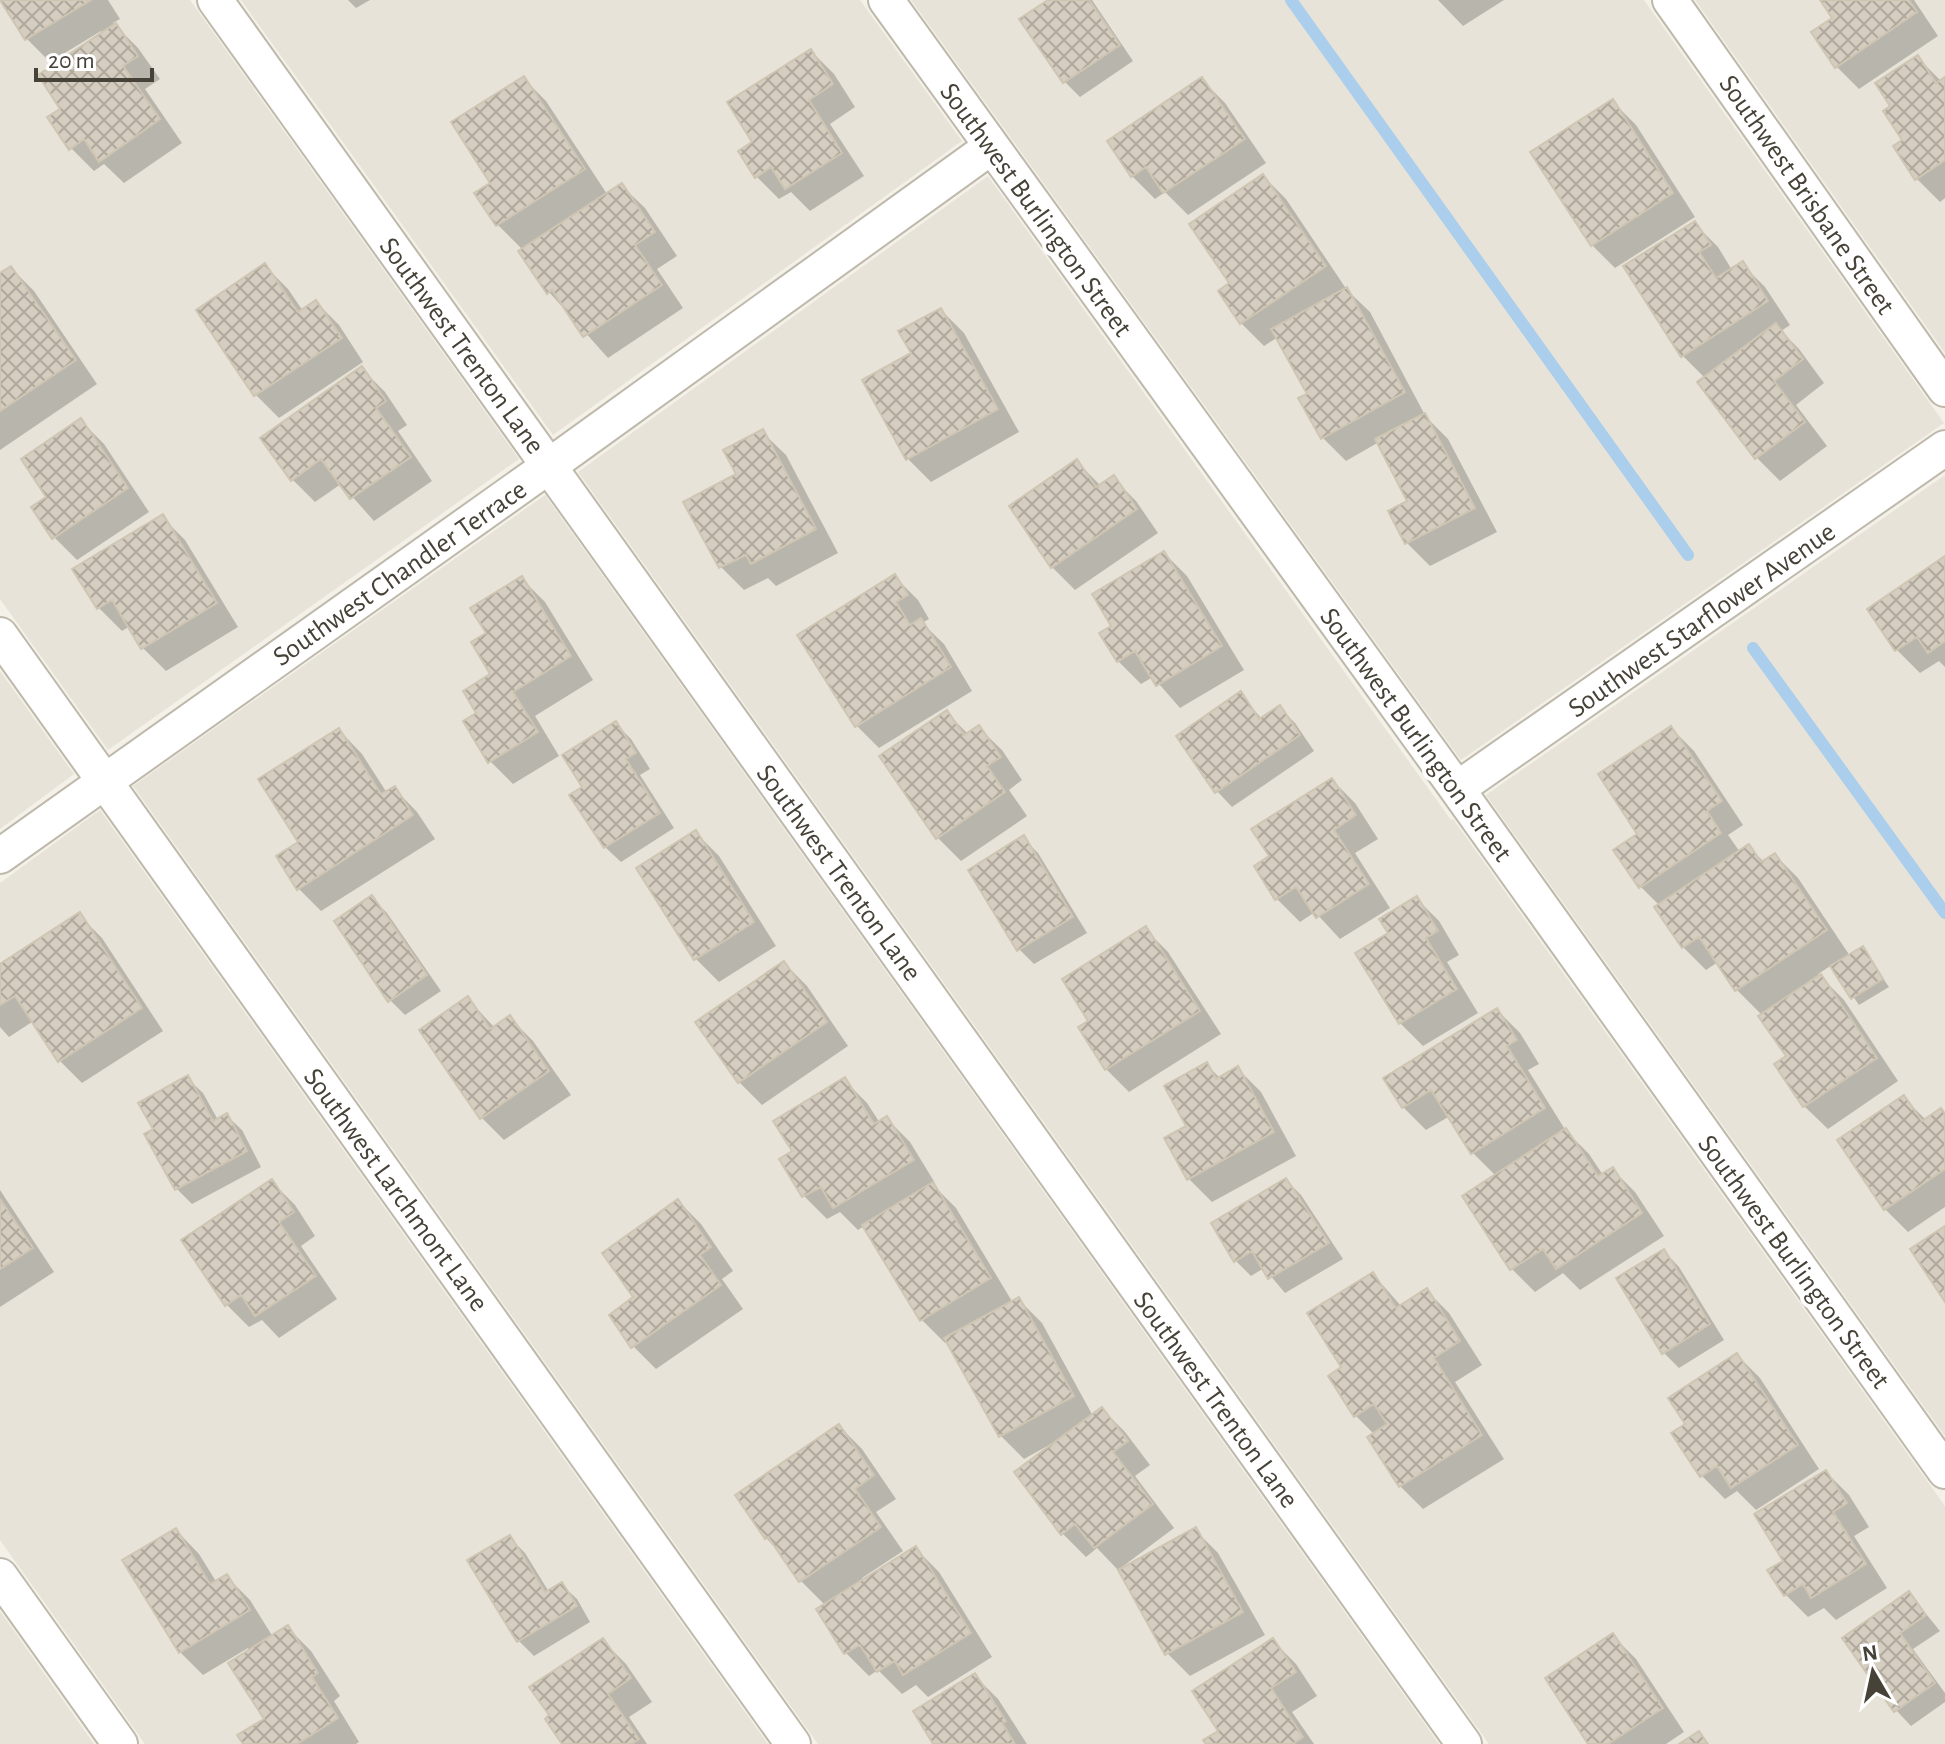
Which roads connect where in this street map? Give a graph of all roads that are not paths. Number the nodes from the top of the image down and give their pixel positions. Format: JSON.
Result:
{"nodes":[{"id":1,"x":215,"y":0,"type":"edge"},
{"id":2,"x":886,"y":0,"type":"edge"},
{"id":3,"x":1670,"y":0,"type":"edge"},
{"id":4,"x":991,"y":147,"type":"junction"},
{"id":5,"x":1945,"y":389,"type":"edge"},
{"id":6,"x":1945,"y":448,"type":"edge"},
{"id":7,"x":549,"y":466,"type":"junction"},
{"id":8,"x":0,"y":635,"type":"edge"},
{"id":9,"x":104,"y":780,"type":"junction"},
{"id":10,"x":1457,"y":789,"type":"junction"},
{"id":11,"x":0,"y":856,"type":"edge"},
{"id":12,"x":1945,"y":1471,"type":"edge"},
{"id":13,"x":0,"y":1576,"type":"edge"},
{"id":14,"x":120,"y":1744,"type":"edge"},
{"id":15,"x":793,"y":1744,"type":"edge"},
{"id":16,"x":1464,"y":1744,"type":"edge"}],
"edges":[{"from":1,"to":7,"type":"street","name":"Southwest Trenton Lane"},
{"from":2,"to":4,"type":"street","name":"Southwest Burlington Street"},
{"from":3,"to":5,"type":"street","name":"Southwest Brisbane Street"},
{"from":4,"to":7,"type":"street","name":"Southwest Chandler Terrace"},
{"from":4,"to":10,"type":"street","name":"Southwest Burlington Street"},
{"from":6,"to":10,"type":"street","name":"Southwest Starflower Avenue"},
{"from":7,"to":9,"type":"street","name":"Southwest Chandler Terrace"},
{"from":7,"to":16,"type":"street","name":"Southwest Trenton Lane"},
{"from":8,"to":9,"type":"street","name":"Southwest Larchmont Lane"},
{"from":9,"to":11,"type":"street","name":"Southwest Chandler Terrace"},
{"from":9,"to":15,"type":"street","name":"Southwest Larchmont Lane"},
{"from":10,"to":12,"type":"street","name":"Southwest Burlington Street"},
{"from":13,"to":14,"type":"street"}]}
